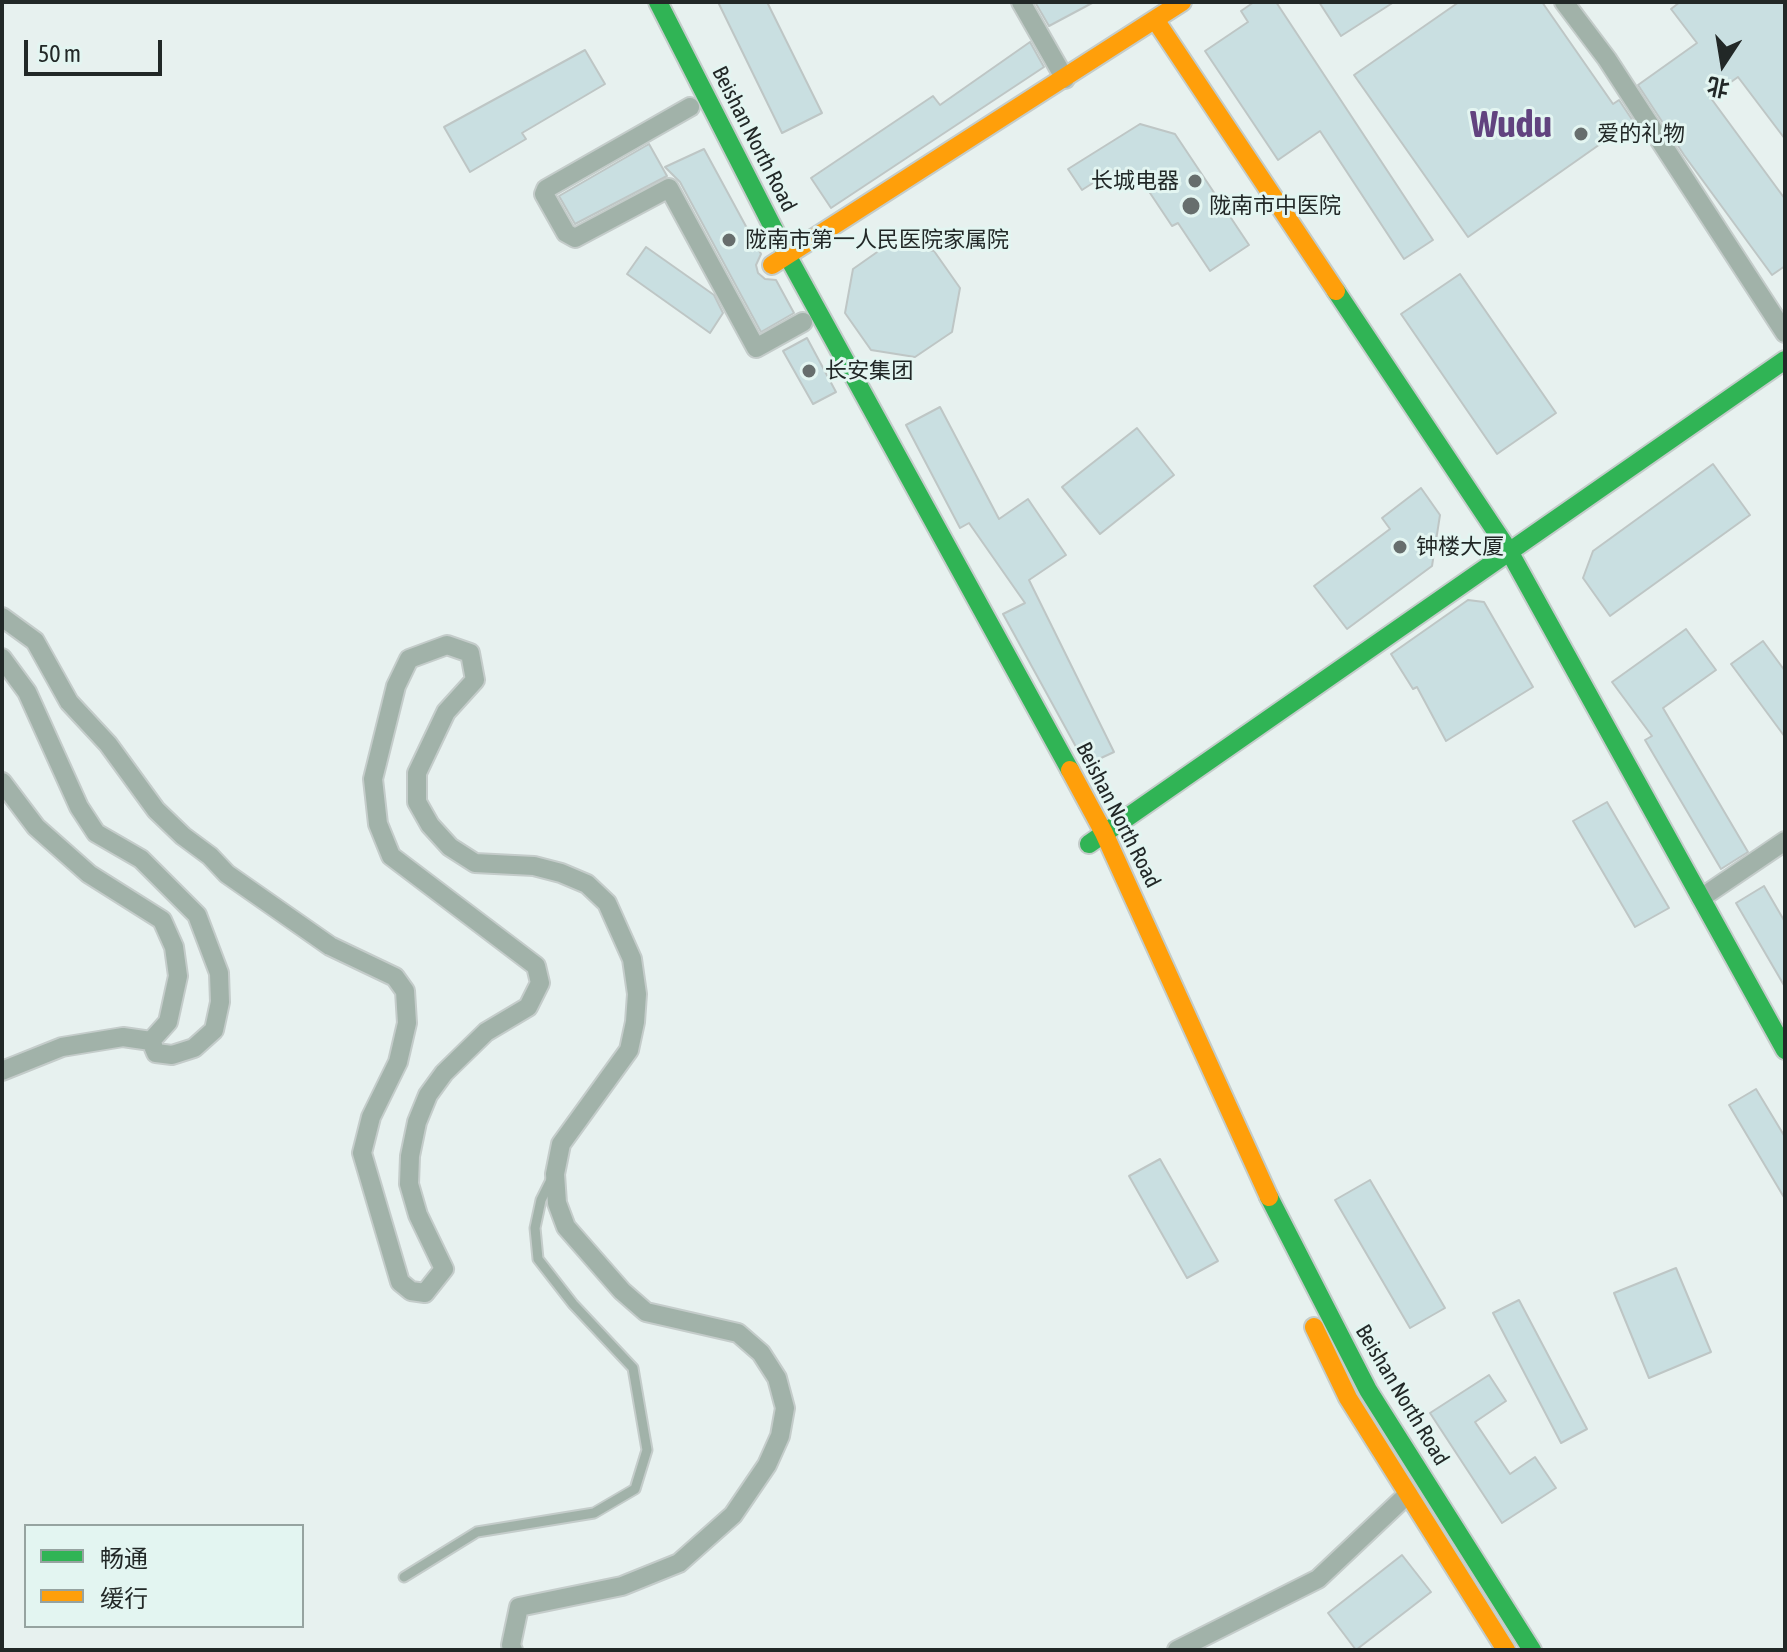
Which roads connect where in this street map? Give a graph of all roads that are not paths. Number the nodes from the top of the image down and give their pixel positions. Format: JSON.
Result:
{"nodes":[{"id":1,"x":658,"y":2,"type":"edge"},
{"id":2,"x":1021,"y":2,"type":"edge"},
{"id":3,"x":1182,"y":2,"type":"edge"},
{"id":4,"x":1564,"y":2,"type":"edge"},
{"id":5,"x":643,"y":15,"type":"dead end"},
{"id":6,"x":1156,"y":21,"type":"junction"},
{"id":7,"x":1065,"y":79,"type":"junction"},
{"id":8,"x":690,"y":107,"type":"junction"},
{"id":9,"x":779,"y":260,"type":"junction"},
{"id":10,"x":803,"y":322,"type":"junction"},
{"id":11,"x":1785,"y":333,"type":"edge"},
{"id":12,"x":1785,"y":360,"type":"edge"},
{"id":13,"x":1509,"y":551,"type":"junction"},
{"id":14,"x":2,"y":617,"type":"edge"},
{"id":15,"x":2,"y":658,"type":"edge"},
{"id":16,"x":2,"y":782,"type":"edge"},
{"id":17,"x":1096,"y":838,"type":"junction"},
{"id":18,"x":1785,"y":841,"type":"edge"},
{"id":19,"x":1701,"y":898,"type":"junction"},
{"id":20,"x":151,"y":1041,"type":"junction"},
{"id":21,"x":1785,"y":1050,"type":"edge"},
{"id":22,"x":2,"y":1071,"type":"edge"},
{"id":23,"x":555,"y":1174,"type":"junction"},
{"id":24,"x":1408,"y":1494,"type":"junction"},
{"id":25,"x":404,"y":1577,"type":"dead end"},
{"id":26,"x":513,"y":1650,"type":"edge"},
{"id":27,"x":1177,"y":1650,"type":"edge"},
{"id":28,"x":1506,"y":1650,"type":"edge"},
{"id":29,"x":1532,"y":1650,"type":"edge"}],
"edges":[{"from":1,"to":9,"type":"main road","name":"Beishan North Road"},
{"from":2,"to":7,"type":"street"},
{"from":3,"to":6,"type":"main road"},
{"from":4,"to":11,"type":"street"},
{"from":5,"to":8,"type":"main road","name":"Beishan North Road"},
{"from":6,"to":7,"type":"main road"},
{"from":6,"to":13,"type":"main road"},
{"from":7,"to":9,"type":"main road"},
{"from":8,"to":9,"type":"main road","name":"Beishan North Road"},
{"from":8,"to":10,"type":"street"},
{"from":9,"to":10,"type":"main road","name":"Beishan North Road"},
{"from":9,"to":17,"type":"main road","name":"Beishan North Road"},
{"from":10,"to":17,"type":"main road","name":"Beishan North Road"},
{"from":12,"to":13,"type":"main road"},
{"from":13,"to":17,"type":"main road"},
{"from":13,"to":19,"type":"main road"},
{"from":14,"to":23,"type":"street"},
{"from":15,"to":20,"type":"street"},
{"from":16,"to":20,"type":"street"},
{"from":17,"to":24,"type":"main road","name":"Beishan North Road"},
{"from":17,"to":29,"type":"main road","name":"Beishan North Road"},
{"from":18,"to":19,"type":"street"},
{"from":19,"to":21,"type":"main road"},
{"from":20,"to":22,"type":"street"},
{"from":23,"to":25,"type":"lane"},
{"from":23,"to":26,"type":"street"},
{"from":24,"to":27,"type":"street"},
{"from":24,"to":28,"type":"main road","name":"Beishan North Road"}]}
